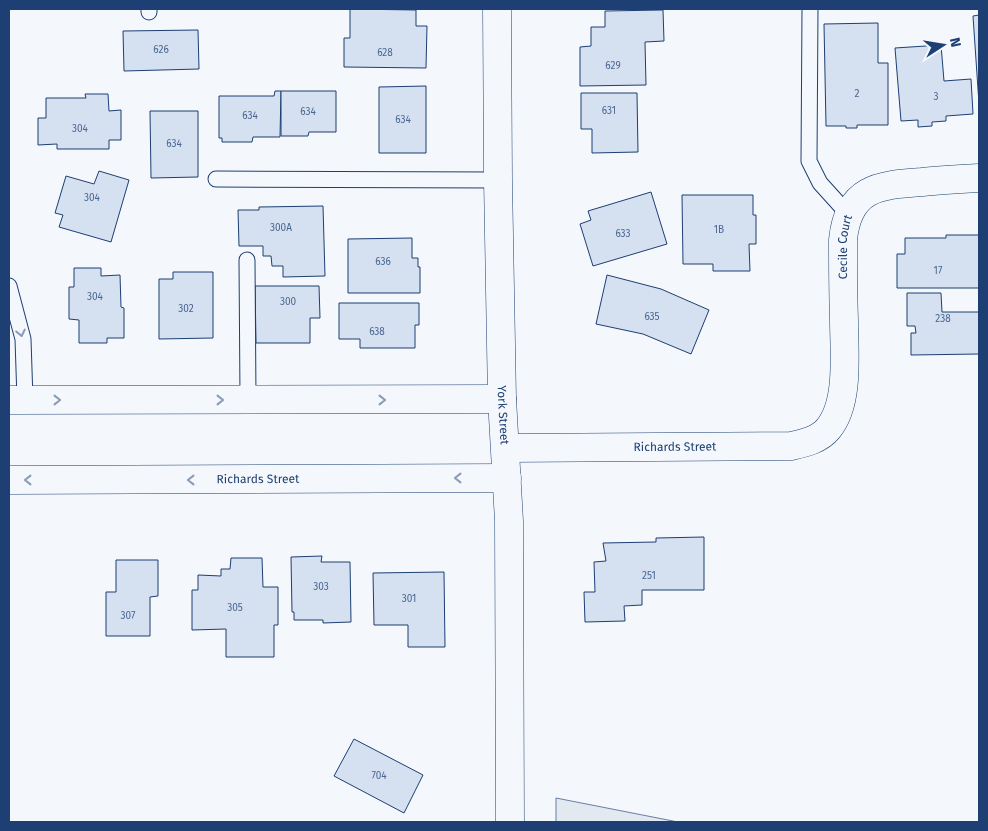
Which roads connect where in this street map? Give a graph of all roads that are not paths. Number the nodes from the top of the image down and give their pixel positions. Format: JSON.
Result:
{"nodes":[{"id":1,"x":497,"y":9,"type":"edge"},
{"id":2,"x":810,"y":9,"type":"edge"},
{"id":3,"x":979,"y":178,"type":"edge"},
{"id":4,"x":216,"y":179,"type":"dead end"},
{"id":5,"x":498,"y":180,"type":"junction"},
{"id":6,"x":848,"y":214,"type":"junction"},
{"id":7,"x":247,"y":260,"type":"dead end"},
{"id":8,"x":9,"y":286,"type":"edge"},
{"id":9,"x":502,"y":399,"type":"junction"},
{"id":10,"x":17,"y":400,"type":"edge"},
{"id":11,"x":248,"y":400,"type":"junction"},
{"id":12,"x":834,"y":420,"type":"joint"},
{"id":13,"x":506,"y":448,"type":"junction"},
{"id":14,"x":507,"y":478,"type":"junction"},
{"id":15,"x":9,"y":480,"type":"edge"},
{"id":16,"x":510,"y":822,"type":"edge"}],
"edges":[{"from":1,"to":5,"type":"street","name":"York Street"},
{"from":2,"to":6,"type":"lane"},
{"from":3,"to":6,"type":"street","name":"Cecile Court"},
{"from":4,"to":5,"type":"lane"},
{"from":5,"to":9,"type":"street","name":"York Street"},
{"from":6,"to":12,"type":"street","name":"Cecile Court"},
{"from":7,"to":11,"type":"lane"},
{"from":8,"to":10,"type":"lane","one_way":true},
{"from":11,"to":9,"type":"street","one_way":true},
{"from":9,"to":13,"type":"street","name":"York Street"},
{"from":10,"to":11,"type":"street","one_way":true},
{"from":12,"to":13,"type":"street","name":"Richards Street"},
{"from":13,"to":14,"type":"street","name":"York Street"},
{"from":14,"to":15,"type":"street","name":"Richards Street","one_way":true},
{"from":14,"to":16,"type":"street","name":"York Street"}]}
